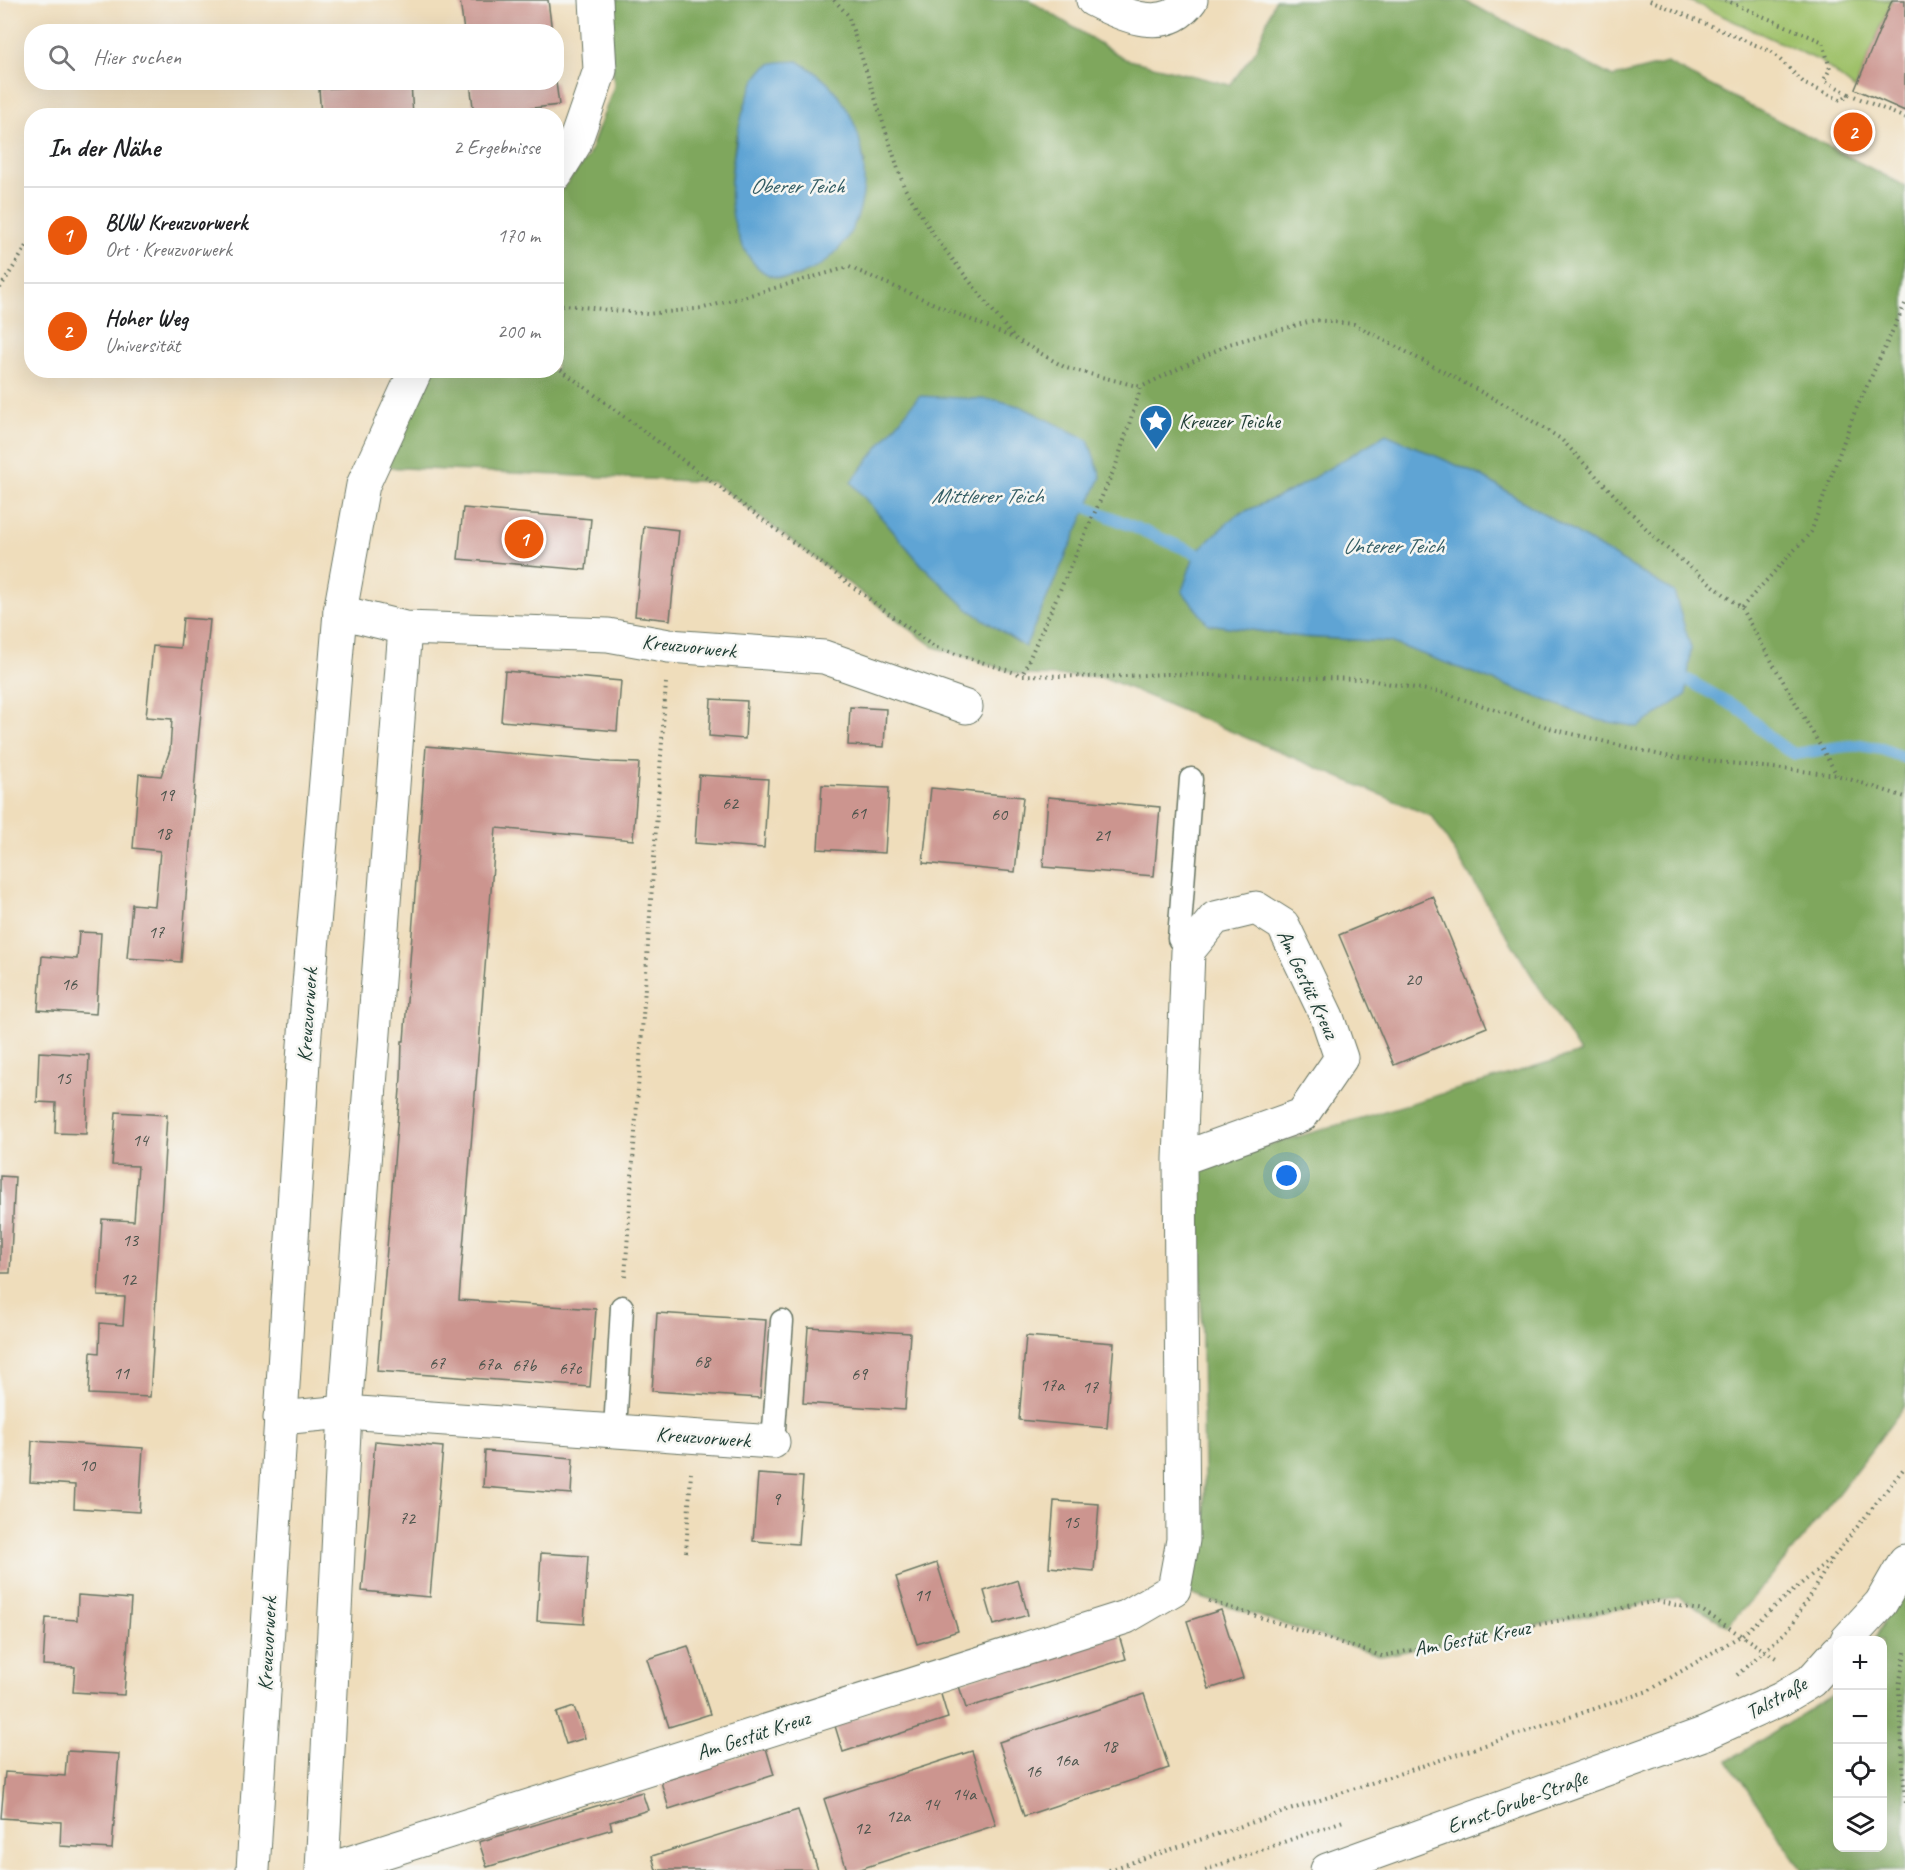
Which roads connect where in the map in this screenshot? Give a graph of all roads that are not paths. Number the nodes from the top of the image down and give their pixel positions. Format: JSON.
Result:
{"nodes":[{"id":1,"x":596,"y":0,"type":"edge"},
{"id":2,"x":1093,"y":0,"type":"edge"},
{"id":3,"x":1191,"y":0,"type":"edge"},
{"id":4,"x":564,"y":161,"type":"edge"},
{"id":5,"x":412,"y":378,"type":"edge"},
{"id":6,"x":340,"y":612,"type":"junction"},
{"id":7,"x":405,"y":628,"type":"junction"},
{"id":8,"x":966,"y":707,"type":"dead end"},
{"id":9,"x":1191,"y":779,"type":"dead end"},
{"id":10,"x":1188,"y":951,"type":"junction"},
{"id":11,"x":1180,"y":1159,"type":"junction"},
{"id":12,"x":622,"y":1307,"type":"road end"},
{"id":13,"x":782,"y":1321,"type":"dead end"},
{"id":14,"x":345,"y":1412,"type":"junction"},
{"id":15,"x":280,"y":1419,"type":"junction"},
{"id":16,"x":615,"y":1430,"type":"junction"},
{"id":17,"x":773,"y":1442,"type":"joint"},
{"id":18,"x":1905,"y":1561,"type":"edge"},
{"id":19,"x":1851,"y":1636,"type":"edge"},
{"id":20,"x":1833,"y":1657,"type":"edge"},
{"id":21,"x":1706,"y":1733,"type":"joint"},
{"id":22,"x":254,"y":1870,"type":"edge"},
{"id":23,"x":324,"y":1870,"type":"edge"},
{"id":24,"x":1327,"y":1870,"type":"edge"}],
"edges":[{"from":1,"to":4,"type":"street"},
{"from":2,"to":3,"type":"street"},
{"from":5,"to":6,"type":"street","name":"Kreuzvorwerk"},
{"from":6,"to":7,"type":"street","name":"Kreuzvorwerk"},
{"from":6,"to":15,"type":"street","name":"Kreuzvorwerk"},
{"from":7,"to":8,"type":"street","name":"Kreuzvorwerk"},
{"from":7,"to":14,"type":"street"},
{"from":9,"to":10,"type":"lane"},
{"from":10,"to":11,"type":"street"},
{"from":10,"to":11,"type":"street","name":"Am Gestüt Kreuz"},
{"from":11,"to":23,"type":"street","name":"Am Gestüt Kreuz"},
{"from":12,"to":16,"type":"lane"},
{"from":13,"to":17,"type":"lane"},
{"from":14,"to":15,"type":"street","name":"Kreuzvorwerk"},
{"from":14,"to":16,"type":"street","name":"Kreuzvorwerk"},
{"from":14,"to":23,"type":"street","name":"Am Gestüt Kreuz"},
{"from":15,"to":22,"type":"street","name":"Kreuzvorwerk"},
{"from":16,"to":17,"type":"street","name":"Kreuzvorwerk"},
{"from":18,"to":19,"type":"street"},
{"from":20,"to":21,"type":"street","name":"Talstraße"},
{"from":21,"to":24,"type":"street","name":"Ernst-Grube-Straße"}]}
